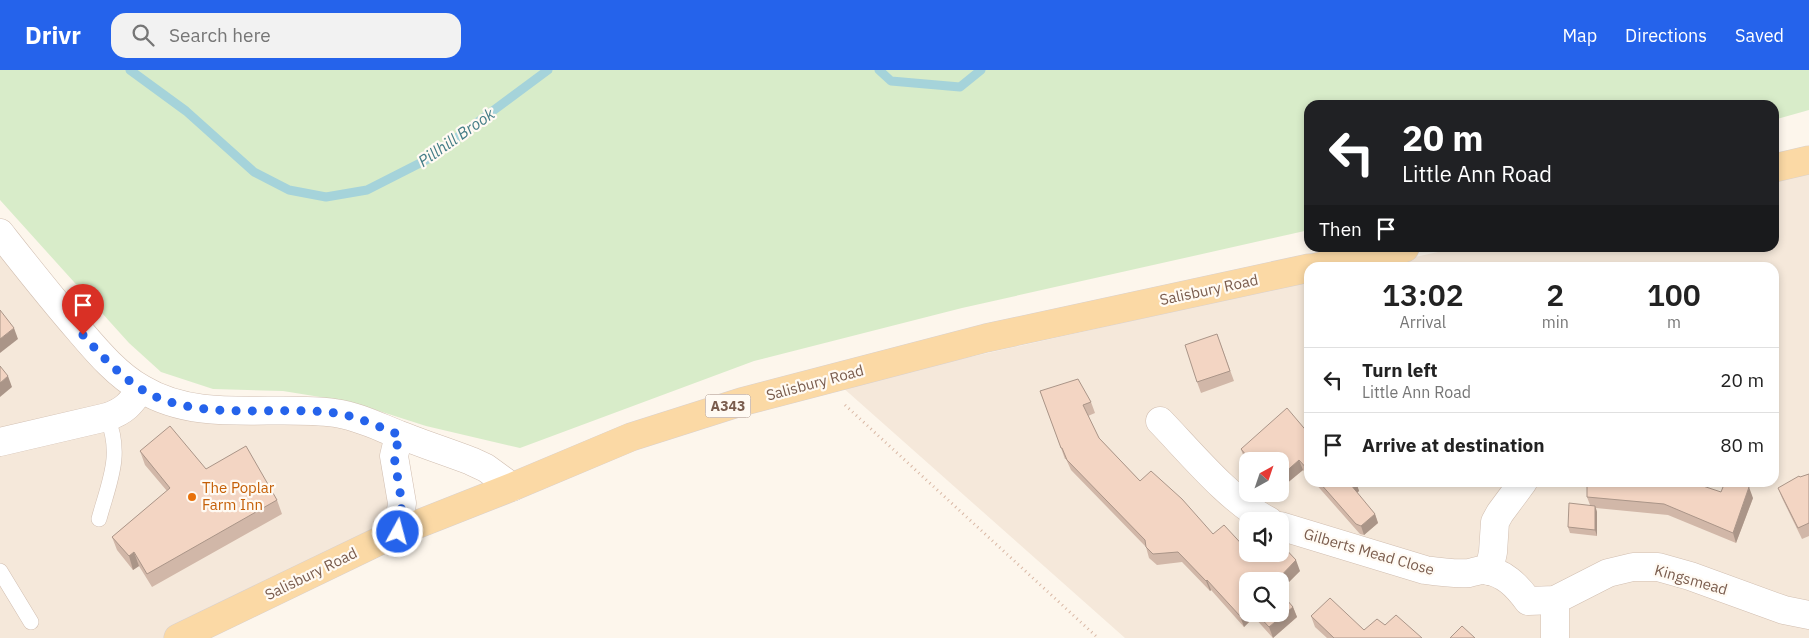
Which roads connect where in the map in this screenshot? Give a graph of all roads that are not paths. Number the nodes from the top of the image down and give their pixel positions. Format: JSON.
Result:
{"nodes":[{"id":1,"x":1809,"y":160,"type":"edge"},
{"id":2,"x":1779,"y":167,"type":"edge"},
{"id":3,"x":0,"y":233,"type":"edge"},
{"id":4,"x":1387,"y":252,"type":"edge"},
{"id":5,"x":1340,"y":262,"type":"edge"},
{"id":6,"x":1304,"y":269,"type":"edge"},
{"id":7,"x":142,"y":389,"type":"junction"},
{"id":8,"x":107,"y":417,"type":"junction"},
{"id":9,"x":1160,"y":421,"type":"dead end"},
{"id":10,"x":400,"y":435,"type":"junction"},
{"id":11,"x":0,"y":442,"type":"edge"},
{"id":12,"x":512,"y":487,"type":"junction"},
{"id":13,"x":1519,"y":487,"type":"edge"},
{"id":14,"x":1255,"y":512,"type":"edge"},
{"id":15,"x":99,"y":520,"type":"dead end"},
{"id":16,"x":1289,"y":529,"type":"edge"},
{"id":17,"x":398,"y":532,"type":"junction"},
{"id":18,"x":0,"y":571,"type":"edge"},
{"id":19,"x":1489,"y":571,"type":"junction"},
{"id":20,"x":1555,"y":600,"type":"junction"},
{"id":21,"x":1809,"y":615,"type":"edge"},
{"id":22,"x":31,"y":622,"type":"dead end"},
{"id":23,"x":178,"y":638,"type":"edge"},
{"id":24,"x":1555,"y":638,"type":"edge"}],
"edges":[{"from":1,"to":2,"type":"main road"},
{"from":3,"to":7,"type":"street"},
{"from":4,"to":5,"type":"main road"},
{"from":6,"to":12,"type":"main road","name":"Salisbury Road","number":"A343"},
{"from":7,"to":8,"type":"street"},
{"from":7,"to":10,"type":"street"},
{"from":8,"to":11,"type":"street"},
{"from":8,"to":15,"type":"lane"},
{"from":9,"to":14,"type":"street"},
{"from":10,"to":12,"type":"street"},
{"from":10,"to":17,"type":"street"},
{"from":12,"to":17,"type":"main road","name":"Salisbury Road","number":"A343"},
{"from":13,"to":19,"type":"street"},
{"from":16,"to":19,"type":"street","name":"Gilberts Mead Close"},
{"from":17,"to":23,"type":"main road","name":"Salisbury Road","number":"A343"},
{"from":18,"to":22,"type":"lane"},
{"from":19,"to":20,"type":"street"},
{"from":20,"to":21,"type":"street","name":"Kingsmead"},
{"from":20,"to":24,"type":"street"}]}
